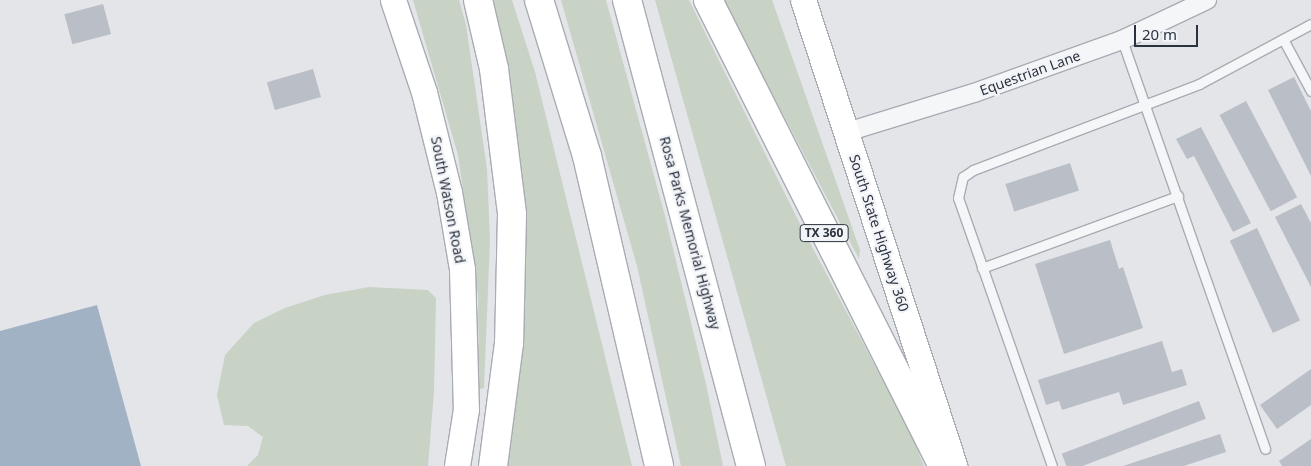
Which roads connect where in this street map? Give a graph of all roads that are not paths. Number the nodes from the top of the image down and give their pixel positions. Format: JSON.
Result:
{"nodes":[{"id":1,"x":392,"y":0,"type":"edge"},
{"id":2,"x":478,"y":0,"type":"edge"},
{"id":3,"x":539,"y":0,"type":"edge"},
{"id":4,"x":627,"y":0,"type":"edge"},
{"id":5,"x":708,"y":0,"type":"edge"},
{"id":6,"x":803,"y":0,"type":"edge"},
{"id":7,"x":1207,"y":0,"type":"edge"},
{"id":8,"x":1311,"y":24,"type":"edge"},
{"id":9,"x":1283,"y":39,"type":"junction"},
{"id":10,"x":1122,"y":40,"type":"junction"},
{"id":11,"x":1311,"y":91,"type":"edge"},
{"id":12,"x":1147,"y":105,"type":"junction"},
{"id":13,"x":847,"y":132,"type":"junction"},
{"id":14,"x":1178,"y":196,"type":"junction"},
{"id":15,"x":982,"y":268,"type":"junction"},
{"id":16,"x":1265,"y":449,"type":"dead end"},
{"id":17,"x":457,"y":466,"type":"edge"},
{"id":18,"x":493,"y":466,"type":"edge"},
{"id":19,"x":659,"y":466,"type":"edge"},
{"id":20,"x":751,"y":466,"type":"edge"},
{"id":21,"x":943,"y":466,"type":"edge"},
{"id":22,"x":954,"y":466,"type":"edge"},
{"id":23,"x":1052,"y":466,"type":"edge"}],
"edges":[{"from":1,"to":17,"type":"main road","name":"South Watson Road"},
{"from":2,"to":18,"type":"highway"},
{"from":3,"to":19,"type":"highway"},
{"from":4,"to":20,"type":"highway","name":"Rosa Parks Memorial Highway"},
{"from":5,"to":21,"type":"highway","number":"TX 360"},
{"from":6,"to":13,"type":"main road","name":"South State Highway 360"},
{"from":7,"to":10,"type":"street","name":"Equestrian Lane"},
{"from":8,"to":9,"type":"lane"},
{"from":9,"to":11,"type":"lane"},
{"from":9,"to":12,"type":"lane"},
{"from":10,"to":12,"type":"lane"},
{"from":10,"to":13,"type":"street","name":"Equestrian Lane"},
{"from":12,"to":14,"type":"lane"},
{"from":12,"to":15,"type":"lane"},
{"from":13,"to":22,"type":"main road","name":"South State Highway 360"},
{"from":14,"to":15,"type":"lane"},
{"from":14,"to":16,"type":"lane"},
{"from":15,"to":23,"type":"lane"}]}
